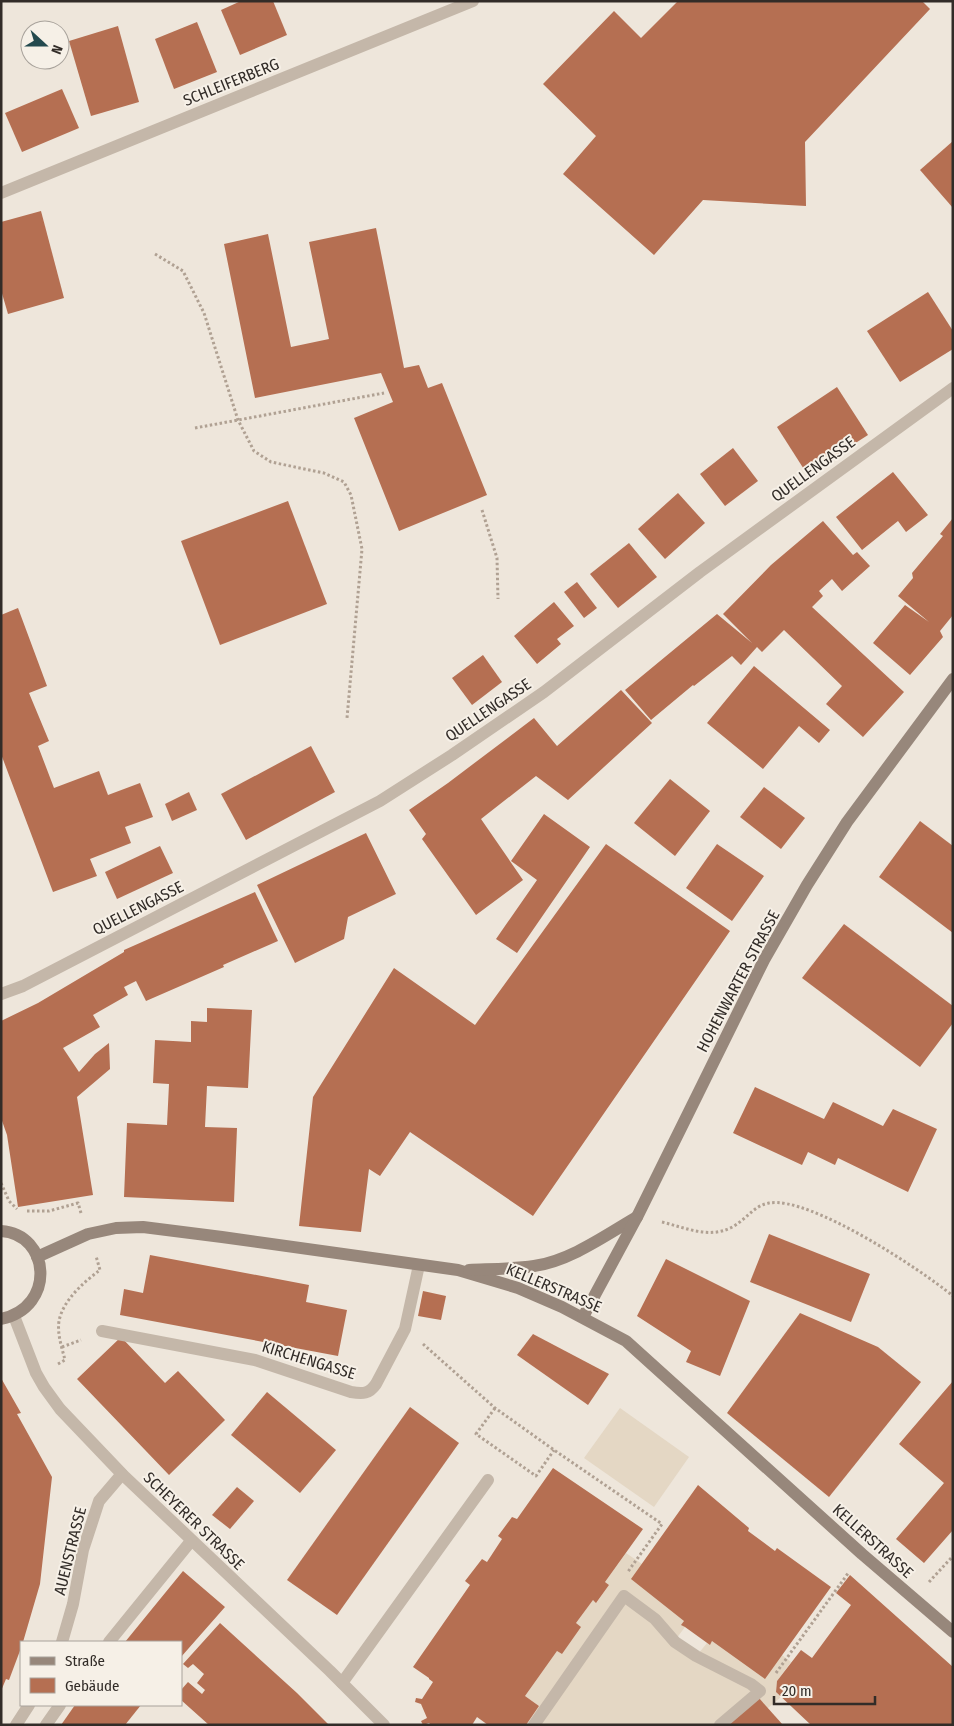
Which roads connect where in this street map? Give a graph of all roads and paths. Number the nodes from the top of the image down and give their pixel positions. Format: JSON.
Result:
{"nodes":[{"id":1,"x":473,"y":1,"type":"edge"},
{"id":2,"x":1,"y":193,"type":"edge"},
{"id":3,"x":155,"y":254,"type":"dead end"},
{"id":4,"x":953,"y":388,"type":"edge"},
{"id":5,"x":384,"y":393,"type":"dead end"},
{"id":6,"x":238,"y":420,"type":"junction"},
{"id":7,"x":195,"y":428,"type":"dead end"},
{"id":8,"x":482,"y":510,"type":"dead end"},
{"id":9,"x":498,"y":599,"type":"dead end"},
{"id":10,"x":953,"y":679,"type":"edge"},
{"id":11,"x":347,"y":718,"type":"dead end"},
{"id":12,"x":1,"y":994,"type":"edge"},
{"id":13,"x":1,"y":1183,"type":"edge"},
{"id":14,"x":78,"y":1204,"type":"dead end"},
{"id":15,"x":637,"y":1217,"type":"junction"},
{"id":16,"x":1,"y":1231,"type":"edge"},
{"id":17,"x":37,"y":1257,"type":"junction"},
{"id":18,"x":419,"y":1265,"type":"junction"},
{"id":19,"x":100,"y":1270,"type":"dead end"},
{"id":20,"x":458,"y":1270,"type":"junction"},
{"id":21,"x":953,"y":1296,"type":"edge"},
{"id":22,"x":583,"y":1316,"type":"junction"},
{"id":23,"x":7,"y":1318,"type":"edge"},
{"id":24,"x":405,"y":1329,"type":"junction"},
{"id":25,"x":102,"y":1331,"type":"dead end"},
{"id":26,"x":65,"y":1360,"type":"dead end"},
{"id":27,"x":495,"y":1408,"type":"junction"},
{"id":28,"x":554,"y":1450,"type":"junction"},
{"id":29,"x":122,"y":1474,"type":"junction"},
{"id":30,"x":488,"y":1480,"type":"dead end"},
{"id":31,"x":191,"y":1541,"type":"junction"},
{"id":32,"x":862,"y":1554,"type":"junction"},
{"id":33,"x":953,"y":1556,"type":"edge"},
{"id":34,"x":624,"y":1596,"type":"junction"},
{"id":35,"x":914,"y":1599,"type":"junction"},
{"id":36,"x":953,"y":1632,"type":"edge"},
{"id":37,"x":62,"y":1641,"type":"edge"},
{"id":38,"x":111,"y":1641,"type":"edge"},
{"id":39,"x":342,"y":1683,"type":"junction"},
{"id":40,"x":760,"y":1691,"type":"junction"},
{"id":41,"x":29,"y":1706,"type":"edge"},
{"id":42,"x":59,"y":1706,"type":"edge"},
{"id":43,"x":16,"y":1725,"type":"edge"},
{"id":44,"x":46,"y":1725,"type":"edge"},
{"id":45,"x":384,"y":1725,"type":"edge"},
{"id":46,"x":534,"y":1725,"type":"edge"},
{"id":47,"x":720,"y":1725,"type":"edge"}],
"edges":[{"from":1,"to":2,"type":"street","name":"SCHLEIFERBERG"},
{"from":3,"to":6,"type":"path"},
{"from":4,"to":12,"type":"street","name":"QUELLENGASSE"},
{"from":5,"to":6,"type":"path"},
{"from":6,"to":7,"type":"path"},
{"from":6,"to":11,"type":"path"},
{"from":8,"to":9,"type":"path"},
{"from":10,"to":15,"type":"street","name":"HOHENWARTER STRASSE"},
{"from":13,"to":14,"type":"path"},
{"from":15,"to":20,"type":"street"},
{"from":15,"to":21,"type":"path"},
{"from":15,"to":22,"type":"street","name":"HOHENWARTER STRASSE"},
{"from":16,"to":17,"type":"street"},
{"from":17,"to":18,"type":"street","name":"KELLERSTRASSE"},
{"from":17,"to":23,"type":"street"},
{"from":18,"to":20,"type":"street","name":"KELLERSTRASSE"},
{"from":18,"to":24,"type":"street","name":"KIRCHENGASSE"},
{"from":19,"to":26,"type":"path"},
{"from":20,"to":22,"type":"street","name":"KELLERSTRASSE"},
{"from":22,"to":32,"type":"street","name":"KELLERSTRASSE"},
{"from":23,"to":29,"type":"street","name":"SCHEYERER STRASSE"},
{"from":24,"to":25,"type":"street","name":"KIRCHENGASSE"},
{"from":24,"to":27,"type":"path"},
{"from":27,"to":28,"type":"path"},
{"from":27,"to":28,"type":"path"},
{"from":28,"to":34,"type":"path"},
{"from":29,"to":31,"type":"street","name":"SCHEYERER STRASSE"},
{"from":29,"to":37,"type":"street","name":"AUENSTRASSE"},
{"from":30,"to":39,"type":"street"},
{"from":31,"to":38,"type":"street"},
{"from":31,"to":39,"type":"street","name":"SCHEYERER STRASSE"},
{"from":32,"to":35,"type":"street","name":"KELLERSTRASSE"},
{"from":32,"to":40,"type":"path"},
{"from":33,"to":35,"type":"path"},
{"from":34,"to":40,"type":"street"},
{"from":34,"to":46,"type":"street"},
{"from":35,"to":36,"type":"street","name":"KELLERSTRASSE"},
{"from":39,"to":45,"type":"street","name":"SCHEYERER STRASSE"},
{"from":40,"to":47,"type":"street"},
{"from":41,"to":43,"type":"street"},
{"from":42,"to":44,"type":"street"}]}
